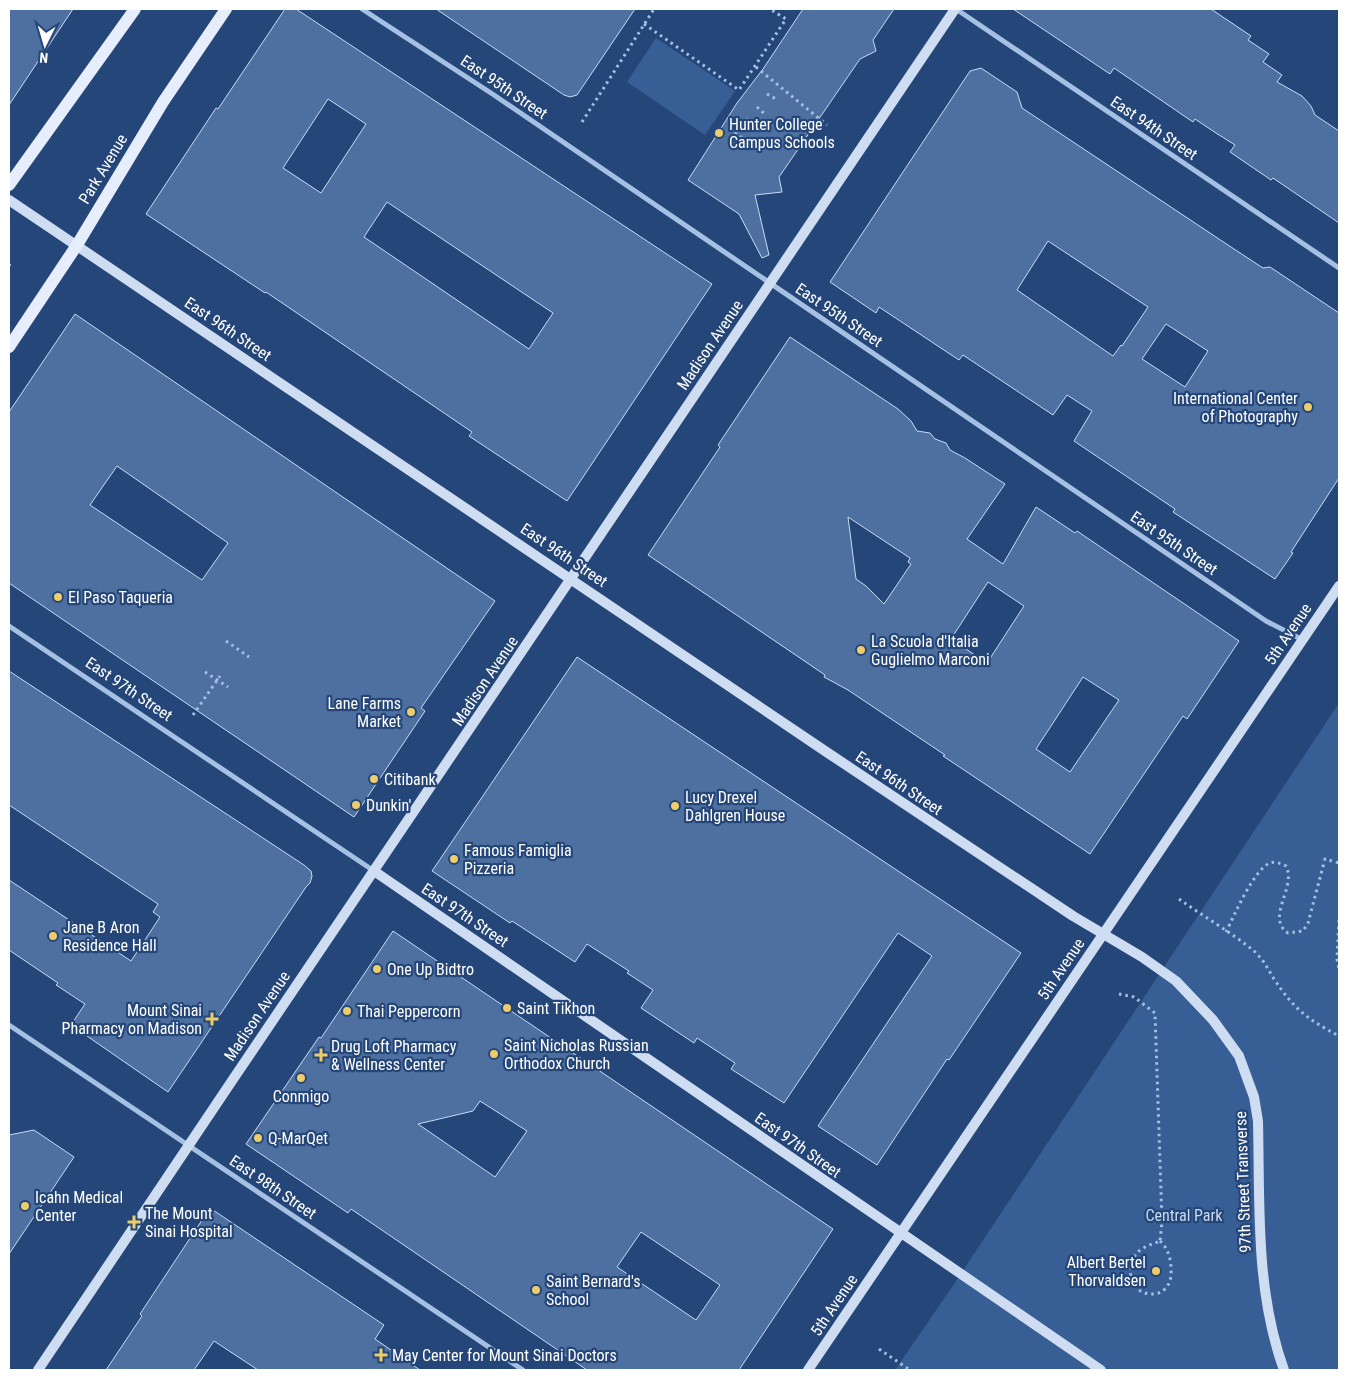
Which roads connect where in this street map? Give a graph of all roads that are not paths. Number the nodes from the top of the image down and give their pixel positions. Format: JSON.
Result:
{"nodes":[{"id":1,"x":135,"y":9,"type":"edge"},
{"id":2,"x":226,"y":9,"type":"edge"},
{"id":3,"x":362,"y":9,"type":"edge"},
{"id":4,"x":955,"y":9,"type":"edge"},
{"id":5,"x":9,"y":186,"type":"edge"},
{"id":6,"x":9,"y":200,"type":"edge"},
{"id":7,"x":76,"y":245,"type":"junction"},
{"id":8,"x":1339,"y":268,"type":"edge"},
{"id":9,"x":770,"y":283,"type":"junction"},
{"id":10,"x":9,"y":347,"type":"edge"},
{"id":11,"x":572,"y":578,"type":"junction"},
{"id":12,"x":1339,"y":586,"type":"edge"},
{"id":13,"x":9,"y":626,"type":"edge"},
{"id":14,"x":1302,"y":640,"type":"junction"},
{"id":15,"x":374,"y":871,"type":"junction"},
{"id":16,"x":1104,"y":934,"type":"junction"},
{"id":17,"x":9,"y":1025,"type":"edge"},
{"id":18,"x":188,"y":1145,"type":"junction"},
{"id":19,"x":901,"y":1232,"type":"junction"},
{"id":20,"x":38,"y":1370,"type":"edge"},
{"id":21,"x":523,"y":1370,"type":"edge"},
{"id":22,"x":808,"y":1370,"type":"edge"},
{"id":23,"x":1101,"y":1370,"type":"edge"},
{"id":24,"x":1284,"y":1370,"type":"edge"}],
"edges":[{"from":1,"to":5,"type":"main road"},
{"from":2,"to":7,"type":"main road","name":"Park Avenue"},
{"from":3,"to":9,"type":"street","name":"East 95th Street"},
{"from":4,"to":8,"type":"street","name":"East 94th Street"},
{"from":4,"to":9,"type":"main road","name":"Madison Avenue"},
{"from":6,"to":7,"type":"main road","name":"East 96th Street"},
{"from":7,"to":10,"type":"main road","name":"Park Avenue"},
{"from":7,"to":11,"type":"main road","name":"East 96th Street"},
{"from":9,"to":11,"type":"main road","name":"Madison Avenue"},
{"from":9,"to":14,"type":"street","name":"East 95th Street"},
{"from":11,"to":15,"type":"main road","name":"Madison Avenue"},
{"from":11,"to":16,"type":"main road","name":"East 96th Street"},
{"from":12,"to":14,"type":"main road","name":"5th Avenue"},
{"from":13,"to":15,"type":"street","name":"East 97th Street"},
{"from":14,"to":16,"type":"main road","name":"5th Avenue"},
{"from":15,"to":18,"type":"main road","name":"Madison Avenue"},
{"from":15,"to":19,"type":"main road","name":"East 97th Street"},
{"from":16,"to":19,"type":"main road","name":"5th Avenue"},
{"from":16,"to":24,"type":"main road","name":"97th Street Transverse"},
{"from":17,"to":18,"type":"street","name":"East 98th Street"},
{"from":18,"to":20,"type":"main road","name":"Madison Avenue"},
{"from":18,"to":21,"type":"street","name":"East 98th Street"},
{"from":19,"to":22,"type":"main road","name":"5th Avenue"},
{"from":19,"to":23,"type":"main road"}]}
